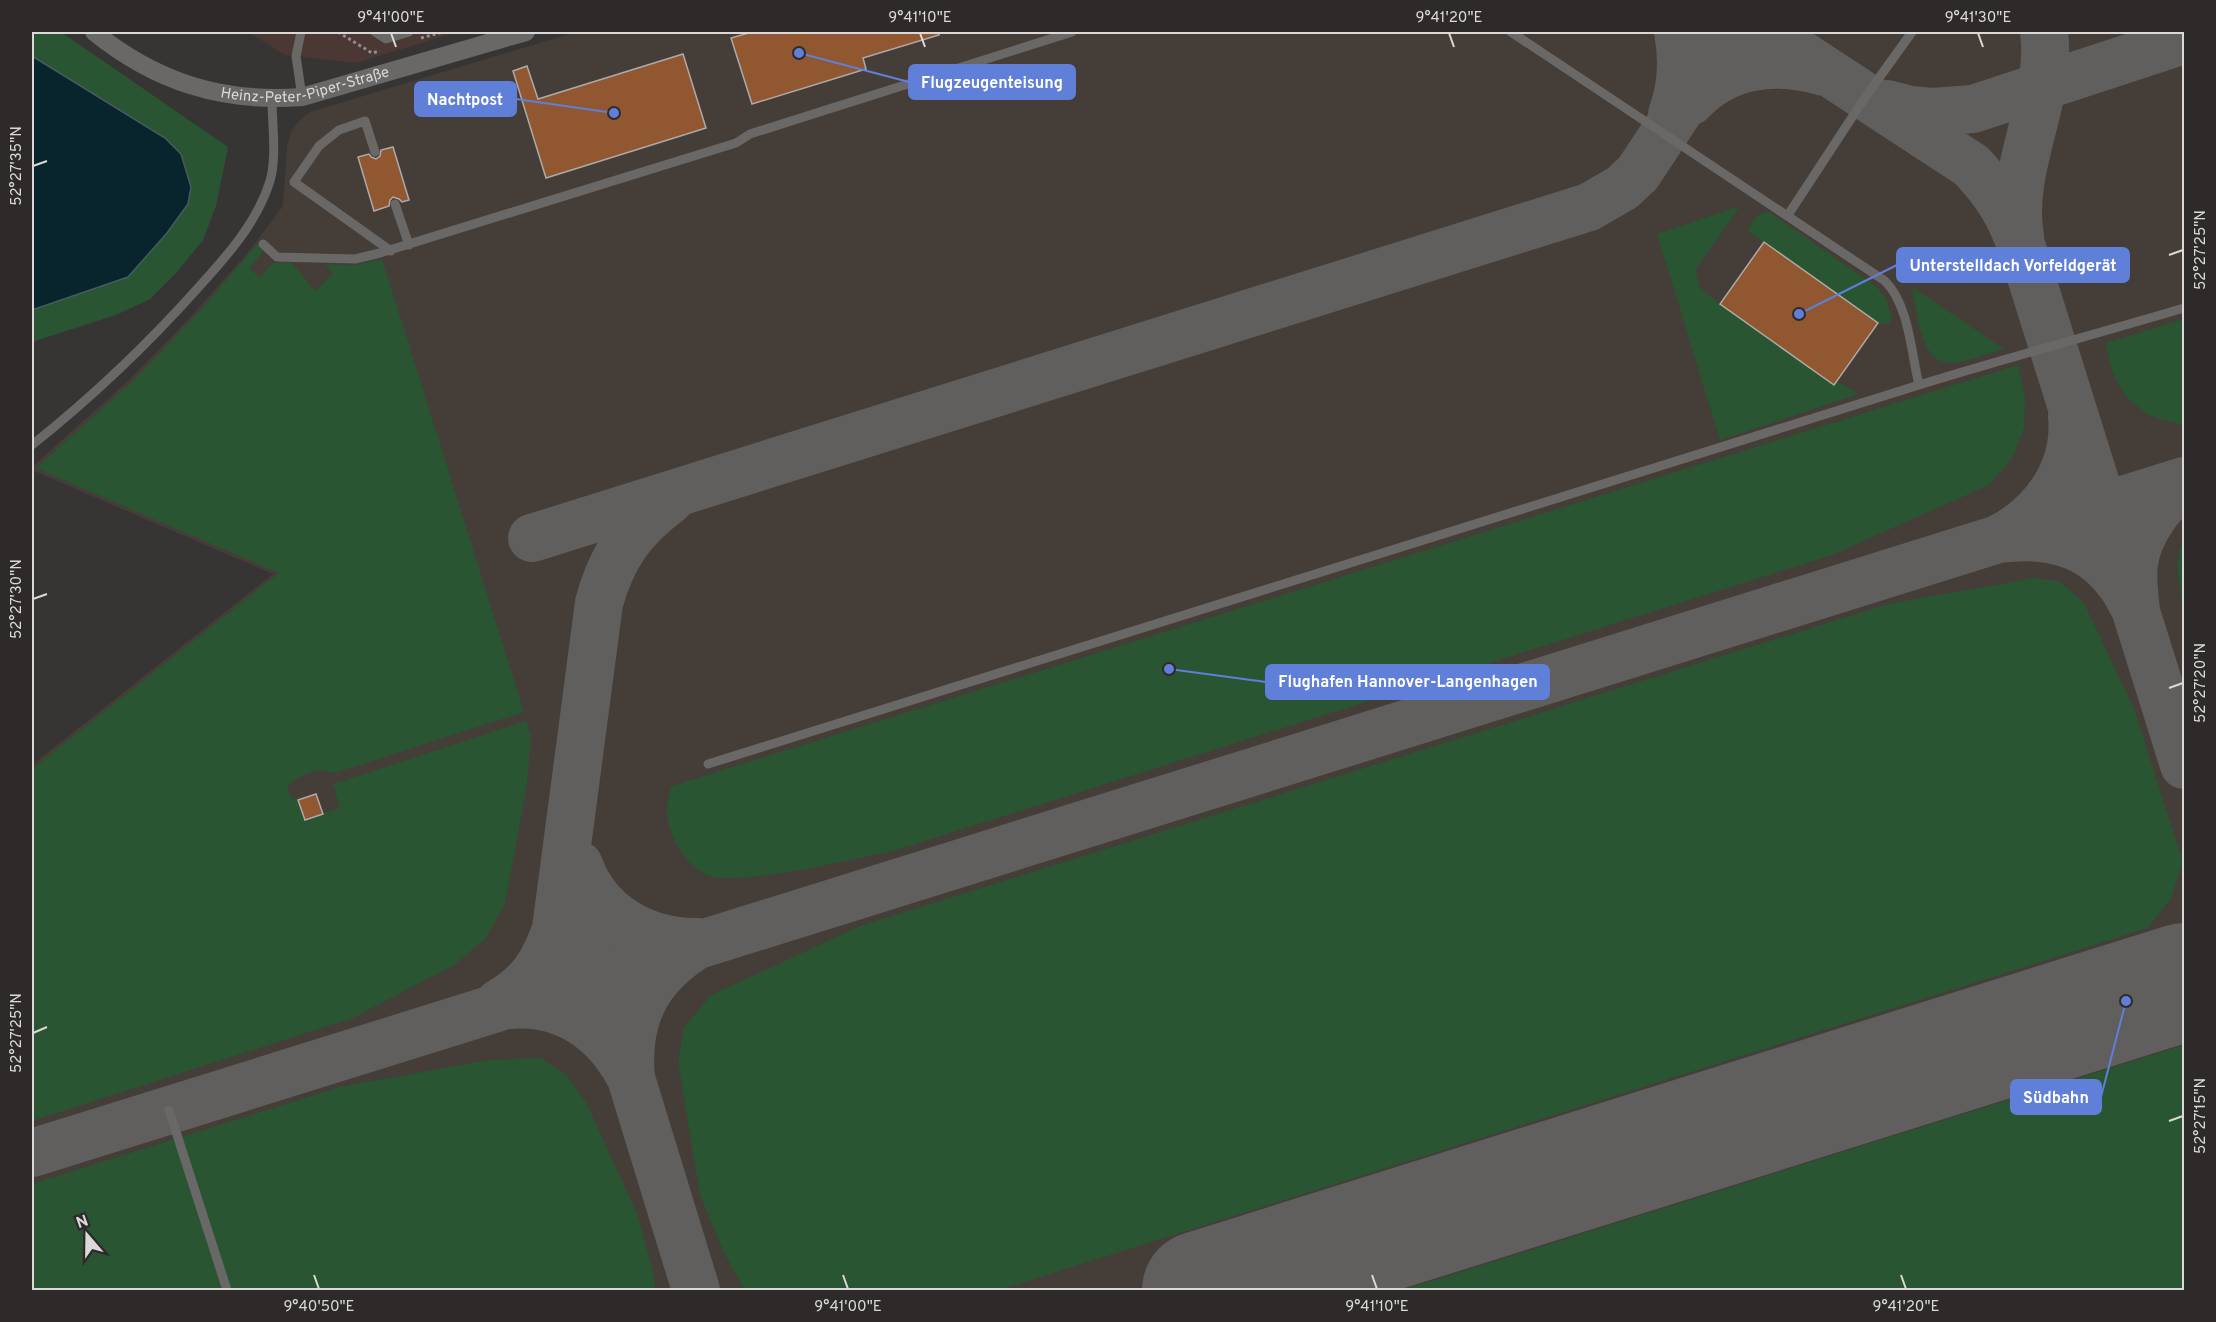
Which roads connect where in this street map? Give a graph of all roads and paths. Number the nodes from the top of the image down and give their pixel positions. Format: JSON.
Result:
{"nodes":[{"id":1,"x":94,"y":32,"type":"edge"},
{"id":2,"x":301,"y":32,"type":"edge"},
{"id":3,"x":375,"y":32,"type":"edge"},
{"id":4,"x":409,"y":32,"type":"edge"},
{"id":5,"x":526,"y":32,"type":"edge"},
{"id":6,"x":1072,"y":32,"type":"edge"},
{"id":7,"x":1511,"y":32,"type":"edge"},
{"id":8,"x":1912,"y":32,"type":"edge"},
{"id":9,"x":302,"y":96,"type":"junction"},
{"id":10,"x":272,"y":99,"type":"junction"},
{"id":11,"x":375,"y":152,"type":"dead end"},
{"id":12,"x":395,"y":204,"type":"dead end"},
{"id":13,"x":1788,"y":215,"type":"junction"},
{"id":14,"x":263,"y":244,"type":"dead end"},
{"id":15,"x":409,"y":245,"type":"junction"},
{"id":16,"x":391,"y":250,"type":"junction"},
{"id":17,"x":2184,"y":308,"type":"edge"},
{"id":18,"x":1919,"y":385,"type":"junction"},
{"id":19,"x":32,"y":445,"type":"edge"},
{"id":20,"x":708,"y":764,"type":"dead end"},
{"id":21,"x":169,"y":1110,"type":"dead end"},
{"id":22,"x":227,"y":1290,"type":"edge"}],
"edges":[{"from":1,"to":10,"type":"street","name":"Heinz-Peter-Piper-Straße"},
{"from":2,"to":9,"type":"lane"},
{"from":3,"to":4,"type":"lane"},
{"from":5,"to":9,"type":"street","name":"Heinz-Peter-Piper-Straße"},
{"from":6,"to":15,"type":"lane"},
{"from":7,"to":13,"type":"lane"},
{"from":8,"to":13,"type":"lane"},
{"from":9,"to":10,"type":"street","name":"Heinz-Peter-Piper-Straße"},
{"from":10,"to":19,"type":"lane"},
{"from":11,"to":16,"type":"lane"},
{"from":12,"to":15,"type":"lane"},
{"from":13,"to":18,"type":"lane"},
{"from":14,"to":16,"type":"lane"},
{"from":15,"to":16,"type":"lane"},
{"from":17,"to":18,"type":"lane"},
{"from":18,"to":20,"type":"lane"},
{"from":21,"to":22,"type":"lane"}]}
